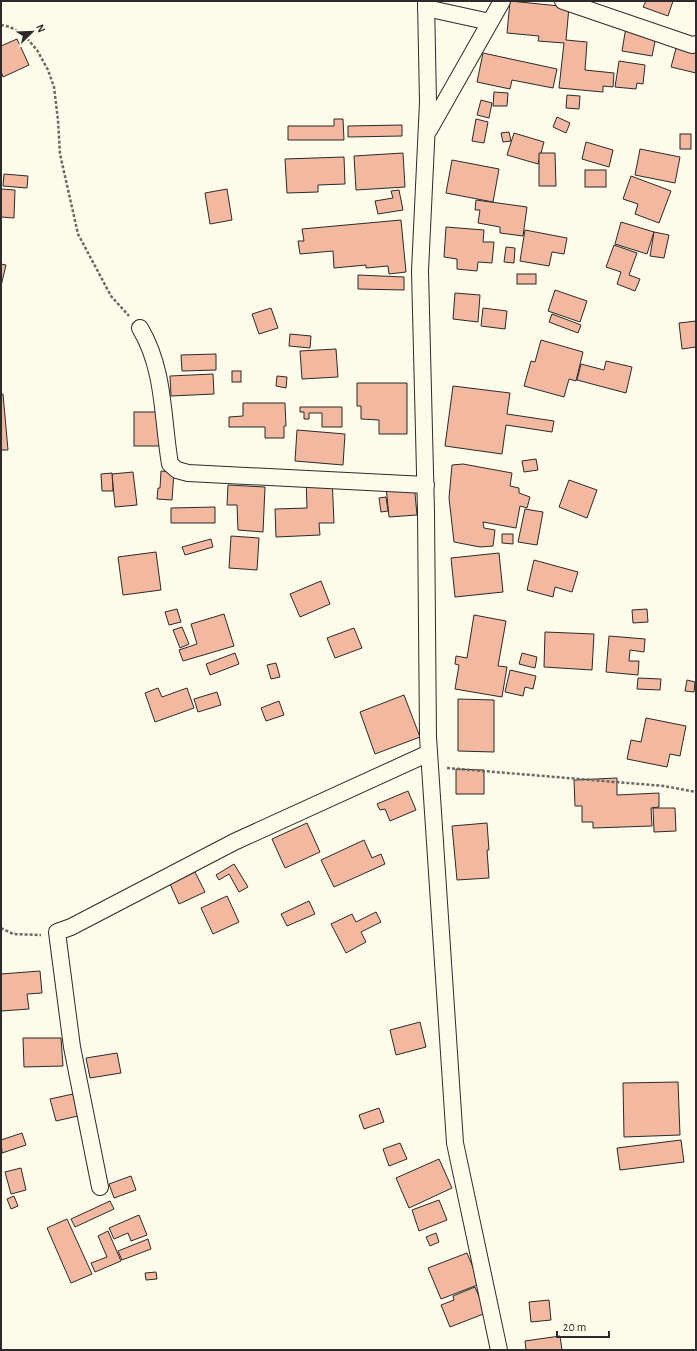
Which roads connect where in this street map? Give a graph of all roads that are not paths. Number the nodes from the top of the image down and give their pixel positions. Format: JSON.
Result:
{"nodes":[{"id":1,"x":502,"y":1,"type":"edge"},
{"id":2,"x":563,"y":1,"type":"edge"},
{"id":3,"x":426,"y":5,"type":"edge"},
{"id":4,"x":490,"y":22,"type":"junction"},
{"id":5,"x":696,"y":44,"type":"edge"},
{"id":6,"x":427,"y":133,"type":"junction"},
{"id":7,"x":140,"y":328,"type":"road end"},
{"id":8,"x":426,"y":484,"type":"junction"},
{"id":9,"x":430,"y":760,"type":"junction"},
{"id":10,"x":100,"y":1187,"type":"dead end"},
{"id":11,"x":499,"y":1350,"type":"edge"}],
"edges":[{"from":1,"to":4,"type":"street"},
{"from":2,"to":5,"type":"street"},
{"from":3,"to":4,"type":"street"},
{"from":3,"to":6,"type":"street"},
{"from":4,"to":6,"type":"street"},
{"from":6,"to":8,"type":"street"},
{"from":7,"to":8,"type":"street"},
{"from":8,"to":9,"type":"street"},
{"from":9,"to":10,"type":"street"},
{"from":9,"to":11,"type":"street"}]}
